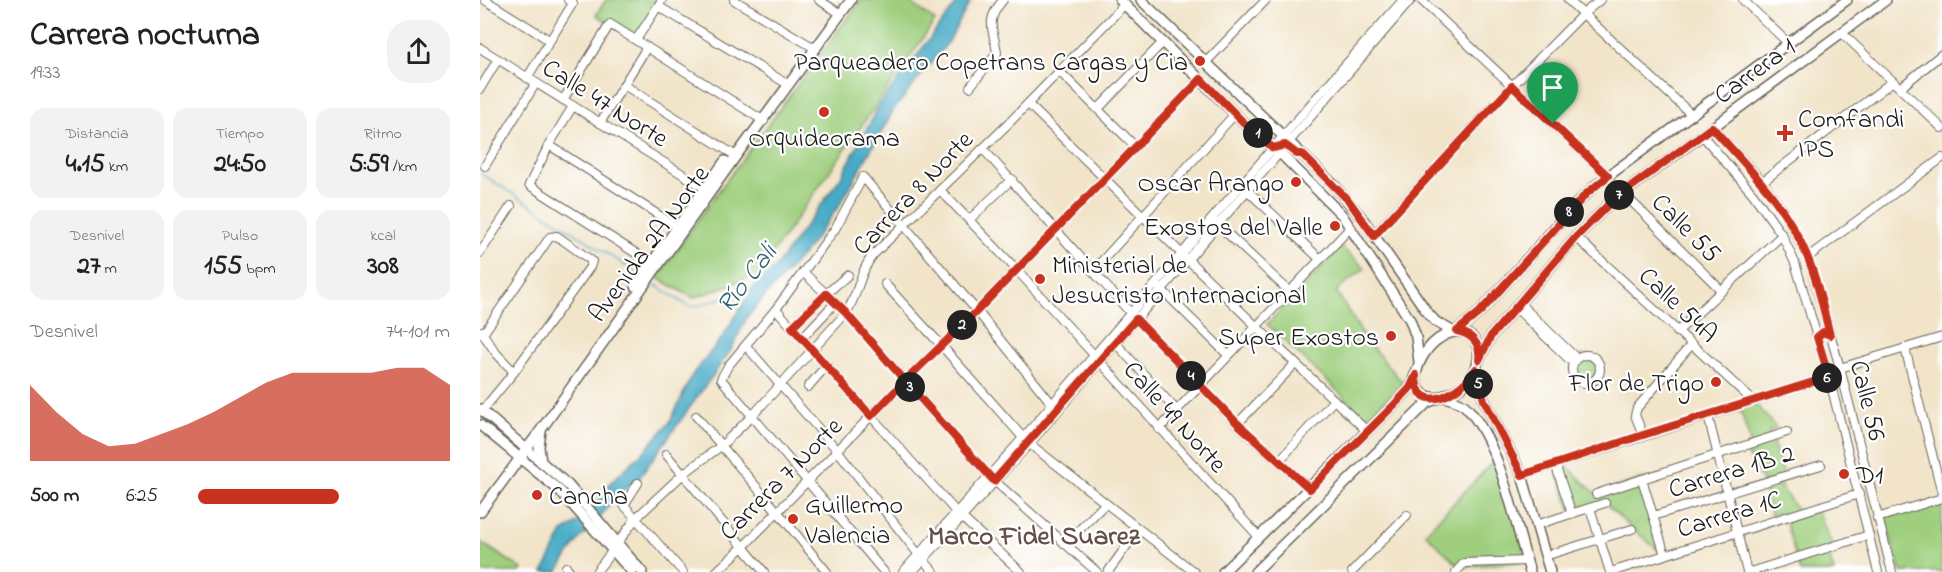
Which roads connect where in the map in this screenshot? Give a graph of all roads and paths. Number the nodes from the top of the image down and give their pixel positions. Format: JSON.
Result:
{"nodes":[{"id":1,"x":485,"y":0,"type":"edge"},
{"id":2,"x":734,"y":0,"type":"edge"},
{"id":3,"x":819,"y":0,"type":"edge"},
{"id":4,"x":844,"y":0,"type":"edge"},
{"id":5,"x":851,"y":0,"type":"edge"},
{"id":6,"x":1003,"y":0,"type":"edge"},
{"id":7,"x":1141,"y":0,"type":"edge"},
{"id":8,"x":1266,"y":0,"type":"edge"},
{"id":9,"x":1403,"y":0,"type":"edge"},
{"id":10,"x":1411,"y":0,"type":"edge"},
{"id":11,"x":1421,"y":0,"type":"edge"},
{"id":12,"x":1568,"y":0,"type":"edge"},
{"id":13,"x":1600,"y":0,"type":"edge"},
{"id":14,"x":1743,"y":0,"type":"edge"},
{"id":15,"x":1847,"y":0,"type":"edge"},
{"id":16,"x":1886,"y":0,"type":"edge"},
{"id":17,"x":570,"y":1,"type":"edge"},
{"id":18,"x":1123,"y":2,"type":"edge"},
{"id":19,"x":660,"y":3,"type":"edge"},
{"id":20,"x":838,"y":12,"type":"junction"},
{"id":21,"x":1583,"y":14,"type":"junction"},
{"id":22,"x":1842,"y":33,"type":"junction"},
{"id":23,"x":549,"y":40,"type":"junction"},
{"id":24,"x":636,"y":40,"type":"junction"},
{"id":25,"x":1163,"y":42,"type":"junction"},
{"id":26,"x":1788,"y":43,"type":"junction"},
{"id":27,"x":647,"y":47,"type":"junction"},
{"id":28,"x":814,"y":47,"type":"junction"},
{"id":29,"x":480,"y":48,"type":"edge"},
{"id":30,"x":1942,"y":54,"type":"edge"},
{"id":31,"x":498,"y":59,"type":"junction"},
{"id":32,"x":1206,"y":62,"type":"junction"},
{"id":33,"x":1059,"y":71,"type":"junction"},
{"id":34,"x":528,"y":78,"type":"junction"},
{"id":35,"x":1201,"y":79,"type":"junction"},
{"id":36,"x":1893,"y":81,"type":"junction"},
{"id":37,"x":536,"y":83,"type":"junction"},
{"id":38,"x":787,"y":84,"type":"junction"},
{"id":39,"x":624,"y":85,"type":"junction"},
{"id":40,"x":1512,"y":86,"type":"junction"},
{"id":41,"x":970,"y":87,"type":"dead end"},
{"id":42,"x":1900,"y":88,"type":"junction"},
{"id":43,"x":480,"y":89,"type":"edge"},
{"id":44,"x":563,"y":100,"type":"junction"},
{"id":45,"x":1028,"y":104,"type":"junction"},
{"id":46,"x":573,"y":106,"type":"junction"},
{"id":47,"x":1253,"y":108,"type":"junction"},
{"id":48,"x":1098,"y":109,"type":"junction"},
{"id":49,"x":1690,"y":114,"type":"junction"},
{"id":50,"x":1239,"y":117,"type":"junction"},
{"id":51,"x":761,"y":119,"type":"junction"},
{"id":52,"x":600,"y":123,"type":"junction"},
{"id":53,"x":1712,"y":127,"type":"junction"},
{"id":54,"x":1942,"y":128,"type":"edge"},
{"id":55,"x":1702,"y":135,"type":"junction"},
{"id":56,"x":1281,"y":144,"type":"junction"},
{"id":57,"x":549,"y":145,"type":"junction"},
{"id":58,"x":1136,"y":147,"type":"junction"},
{"id":59,"x":1730,"y":147,"type":"junction"},
{"id":60,"x":982,"y":149,"type":"junction"},
{"id":61,"x":1720,"y":154,"type":"junction"},
{"id":62,"x":734,"y":155,"type":"junction"},
{"id":63,"x":1942,"y":158,"type":"edge"},
{"id":64,"x":485,"y":166,"type":"dead end"},
{"id":65,"x":1608,"y":176,"type":"junction"},
{"id":66,"x":1104,"y":179,"type":"junction"},
{"id":67,"x":1012,"y":180,"type":"junction"},
{"id":68,"x":1762,"y":182,"type":"junction"},
{"id":69,"x":1333,"y":184,"type":"junction"},
{"id":70,"x":1246,"y":189,"type":"junction"},
{"id":71,"x":707,"y":190,"type":"junction"},
{"id":72,"x":940,"y":190,"type":"junction"},
{"id":73,"x":1320,"y":193,"type":"junction"},
{"id":74,"x":1623,"y":193,"type":"junction"},
{"id":75,"x":511,"y":206,"type":"dead end"},
{"id":76,"x":1143,"y":216,"type":"junction"},
{"id":77,"x":969,"y":220,"type":"junction"},
{"id":78,"x":1214,"y":221,"type":"junction"},
{"id":79,"x":903,"y":225,"type":"junction"},
{"id":80,"x":1351,"y":227,"type":"junction"},
{"id":81,"x":680,"y":229,"type":"junction"},
{"id":82,"x":1056,"y":229,"type":"junction"},
{"id":83,"x":1782,"y":235,"type":"junction"},
{"id":84,"x":1374,"y":236,"type":"junction"},
{"id":85,"x":1576,"y":237,"type":"junction"},
{"id":86,"x":480,"y":254,"type":"edge"},
{"id":87,"x":1185,"y":256,"type":"junction"},
{"id":88,"x":1808,"y":257,"type":"junction"},
{"id":89,"x":1320,"y":259,"type":"junction"},
{"id":90,"x":654,"y":264,"type":"junction"},
{"id":91,"x":1016,"y":269,"type":"junction"},
{"id":92,"x":1094,"y":271,"type":"junction"},
{"id":93,"x":803,"y":272,"type":"junction"},
{"id":94,"x":848,"y":276,"type":"dead end"},
{"id":95,"x":885,"y":284,"type":"dead end"},
{"id":96,"x":1159,"y":287,"type":"junction"},
{"id":97,"x":1722,"y":291,"type":"junction"},
{"id":98,"x":1290,"y":292,"type":"junction"},
{"id":99,"x":826,"y":294,"type":"junction"},
{"id":100,"x":835,"y":303,"type":"junction"},
{"id":101,"x":1517,"y":305,"type":"junction"},
{"id":102,"x":776,"y":309,"type":"junction"},
{"id":103,"x":977,"y":311,"type":"junction"},
{"id":104,"x":846,"y":313,"type":"junction"},
{"id":105,"x":1133,"y":316,"type":"junction"},
{"id":106,"x":792,"y":327,"type":"junction"},
{"id":107,"x":1257,"y":327,"type":"junction"},
{"id":108,"x":481,"y":332,"type":"edge"},
{"id":109,"x":1455,"y":332,"type":"junction"},
{"id":110,"x":1677,"y":332,"type":"junction"},
{"id":111,"x":1830,"y":335,"type":"junction"},
{"id":112,"x":1817,"y":337,"type":"junction"},
{"id":113,"x":1942,"y":337,"type":"edge"},
{"id":114,"x":802,"y":338,"type":"junction"},
{"id":115,"x":1113,"y":340,"type":"junction"},
{"id":116,"x":941,"y":345,"type":"junction"},
{"id":117,"x":1691,"y":345,"type":"junction"},
{"id":118,"x":747,"y":346,"type":"junction"},
{"id":119,"x":1905,"y":348,"type":"junction"},
{"id":120,"x":813,"y":351,"type":"junction"},
{"id":121,"x":1228,"y":356,"type":"junction"},
{"id":122,"x":1096,"y":360,"type":"junction"},
{"id":123,"x":1575,"y":361,"type":"dead end"},
{"id":124,"x":1419,"y":362,"type":"junction"},
{"id":125,"x":1295,"y":364,"type":"junction"},
{"id":126,"x":1477,"y":364,"type":"junction"},
{"id":127,"x":826,"y":366,"type":"junction"},
{"id":128,"x":1840,"y":368,"type":"junction"},
{"id":129,"x":514,"y":372,"type":"junction"},
{"id":130,"x":1416,"y":375,"type":"junction"},
{"id":131,"x":1829,"y":377,"type":"junction"},
{"id":132,"x":905,"y":381,"type":"junction"},
{"id":133,"x":780,"y":385,"type":"junction"},
{"id":134,"x":1200,"y":385,"type":"junction"},
{"id":135,"x":808,"y":387,"type":"dead end"},
{"id":136,"x":1845,"y":394,"type":"junction"},
{"id":137,"x":1441,"y":397,"type":"junction"},
{"id":138,"x":1834,"y":397,"type":"junction"},
{"id":139,"x":1334,"y":400,"type":"junction"},
{"id":140,"x":1753,"y":401,"type":"junction"},
{"id":141,"x":1055,"y":407,"type":"junction"},
{"id":142,"x":481,"y":410,"type":"edge"},
{"id":143,"x":1176,"y":410,"type":"junction"},
{"id":144,"x":753,"y":415,"type":"junction"},
{"id":145,"x":696,"y":416,"type":"dead end"},
{"id":146,"x":871,"y":416,"type":"junction"},
{"id":147,"x":1708,"y":416,"type":"junction"},
{"id":148,"x":1238,"y":424,"type":"junction"},
{"id":149,"x":480,"y":425,"type":"edge"},
{"id":150,"x":543,"y":427,"type":"junction"},
{"id":151,"x":1159,"y":429,"type":"junction"},
{"id":152,"x":1368,"y":432,"type":"junction"},
{"id":153,"x":1787,"y":432,"type":"dead end"},
{"id":154,"x":1643,"y":435,"type":"junction"},
{"id":155,"x":1026,"y":441,"type":"junction"},
{"id":156,"x":721,"y":446,"type":"junction"},
{"id":157,"x":525,"y":447,"type":"junction"},
{"id":158,"x":838,"y":451,"type":"junction"},
{"id":159,"x":666,"y":454,"type":"dead end"},
{"id":160,"x":1718,"y":456,"type":"junction"},
{"id":161,"x":517,"y":457,"type":"junction"},
{"id":162,"x":1279,"y":461,"type":"junction"},
{"id":163,"x":541,"y":462,"type":"junction"},
{"id":164,"x":1555,"y":464,"type":"junction"},
{"id":165,"x":1821,"y":465,"type":"dead end"},
{"id":166,"x":537,"y":473,"type":"junction"},
{"id":167,"x":683,"y":474,"type":"junction"},
{"id":168,"x":1522,"y":475,"type":"junction"},
{"id":169,"x":506,"y":476,"type":"junction"},
{"id":170,"x":991,"y":479,"type":"junction"},
{"id":171,"x":1642,"y":479,"type":"junction"},
{"id":172,"x":808,"y":480,"type":"junction"},
{"id":173,"x":638,"y":483,"type":"dead end"},
{"id":174,"x":1310,"y":489,"type":"junction"},
{"id":175,"x":1727,"y":493,"type":"junction"},
{"id":176,"x":1942,"y":493,"type":"edge"},
{"id":177,"x":1596,"y":494,"type":"dead end"},
{"id":178,"x":1859,"y":494,"type":"junction"},
{"id":179,"x":1942,"y":498,"type":"edge"},
{"id":180,"x":480,"y":503,"type":"edge"},
{"id":181,"x":1605,"y":503,"type":"dead end"},
{"id":182,"x":1105,"y":504,"type":"junction"},
{"id":183,"x":1862,"y":507,"type":"junction"},
{"id":184,"x":582,"y":508,"type":"junction"},
{"id":185,"x":1590,"y":508,"type":"junction"},
{"id":186,"x":777,"y":511,"type":"junction"},
{"id":187,"x":480,"y":512,"type":"edge"},
{"id":188,"x":1572,"y":514,"type":"junction"},
{"id":189,"x":959,"y":515,"type":"junction"},
{"id":190,"x":1407,"y":515,"type":"dead end"},
{"id":191,"x":1653,"y":516,"type":"junction"},
{"id":192,"x":1877,"y":518,"type":"junction"},
{"id":193,"x":636,"y":519,"type":"junction"},
{"id":194,"x":1536,"y":525,"type":"junction"},
{"id":195,"x":1632,"y":529,"type":"dead end"},
{"id":196,"x":1138,"y":530,"type":"junction"},
{"id":197,"x":1737,"y":533,"type":"junction"},
{"id":198,"x":1869,"y":535,"type":"junction"},
{"id":199,"x":1258,"y":537,"type":"junction"},
{"id":200,"x":1600,"y":538,"type":"junction"},
{"id":201,"x":1065,"y":544,"type":"junction"},
{"id":202,"x":615,"y":547,"type":"junction"},
{"id":203,"x":743,"y":547,"type":"junction"},
{"id":204,"x":1545,"y":555,"type":"junction"},
{"id":205,"x":1665,"y":555,"type":"junction"},
{"id":206,"x":921,"y":557,"type":"junction"},
{"id":207,"x":1527,"y":561,"type":"junction"},
{"id":208,"x":596,"y":572,"type":"edge"},
{"id":209,"x":632,"y":572,"type":"edge"},
{"id":210,"x":642,"y":572,"type":"edge"},
{"id":211,"x":683,"y":572,"type":"edge"},
{"id":212,"x":716,"y":572,"type":"edge"},
{"id":213,"x":764,"y":572,"type":"edge"},
{"id":214,"x":827,"y":572,"type":"edge"},
{"id":215,"x":884,"y":572,"type":"edge"},
{"id":216,"x":903,"y":572,"type":"edge"},
{"id":217,"x":912,"y":572,"type":"edge"},
{"id":218,"x":934,"y":572,"type":"edge"},
{"id":219,"x":1021,"y":572,"type":"edge"},
{"id":220,"x":1097,"y":572,"type":"edge"},
{"id":221,"x":1108,"y":572,"type":"edge"},
{"id":222,"x":1194,"y":572,"type":"edge"},
{"id":223,"x":1223,"y":572,"type":"edge"},
{"id":224,"x":1256,"y":572,"type":"edge"},
{"id":225,"x":1352,"y":572,"type":"edge"},
{"id":226,"x":1456,"y":572,"type":"edge"},
{"id":227,"x":1530,"y":572,"type":"edge"},
{"id":228,"x":1550,"y":572,"type":"edge"},
{"id":229,"x":1610,"y":572,"type":"edge"},
{"id":230,"x":1748,"y":572,"type":"edge"},
{"id":231,"x":1878,"y":572,"type":"edge"},
{"id":232,"x":1892,"y":572,"type":"edge"}],
"edges":[{"from":1,"to":23,"type":"street"},
{"from":2,"to":28,"type":"street"},
{"from":3,"to":20,"type":"street"},
{"from":4,"to":20,"type":"main road","name":"Avenida 2A Norte"},
{"from":5,"to":20,"type":"main road","name":"Avenida 2A Norte"},
{"from":6,"to":41,"type":"street"},
{"from":7,"to":32,"type":"main road"},
{"from":8,"to":32,"type":"street"},
{"from":9,"to":56,"type":"street"},
{"from":10,"to":56,"type":"street"},
{"from":11,"to":40,"type":"street"},
{"from":12,"to":21,"type":"street"},
{"from":13,"to":21,"type":"street"},
{"from":14,"to":26,"type":"street"},
{"from":15,"to":26,"type":"main road","name":"Carrera 1"},
{"from":16,"to":22,"type":"main road","name":"Carrera 1"},
{"from":17,"to":23,"type":"street"},
{"from":18,"to":25,"type":"main road"},
{"from":18,"to":33,"type":"street","name":"Carrera 8 Norte"},
{"from":19,"to":24,"type":"street"},
{"from":19,"to":38,"type":"street"},
{"from":20,"to":28,"type":"main road","name":"Avenida 2A Norte"},
{"from":21,"to":40,"type":"street"},
{"from":21,"to":49,"type":"street"},
{"from":22,"to":36,"type":"street"},
{"from":22,"to":53,"type":"main road","name":"Carrera 1"},
{"from":23,"to":34,"type":"street"},
{"from":24,"to":27,"type":"street"},
{"from":24,"to":44,"type":"street"},
{"from":25,"to":35,"type":"main road"},
{"from":25,"to":48,"type":"street"},
{"from":26,"to":49,"type":"main road","name":"Carrera 1"},
{"from":27,"to":39,"type":"street"},
{"from":27,"to":51,"type":"street"},
{"from":28,"to":38,"type":"main road","name":"Avenida 2A Norte"},
{"from":29,"to":31,"type":"street","name":"Calle 47 Norte"},
{"from":30,"to":42,"type":"street"},
{"from":31,"to":34,"type":"street","name":"Calle 47 Norte"},
{"from":31,"to":43,"type":"street"},
{"from":32,"to":47,"type":"main road"},
{"from":33,"to":45,"type":"street","name":"Carrera 8 Norte"},
{"from":33,"to":48,"type":"street"},
{"from":34,"to":37,"type":"street","name":"Calle 47 Norte"},
{"from":35,"to":50,"type":"main road"},
{"from":35,"to":58,"type":"street","name":"Carrera 7 Norte"},
{"from":36,"to":42,"type":"street"},
{"from":36,"to":68,"type":"street"},
{"from":37,"to":44,"type":"street","name":"Calle 47 Norte"},
{"from":37,"to":64,"type":"street"},
{"from":38,"to":51,"type":"main road","name":"Avenida 2A Norte"},
{"from":39,"to":52,"type":"street"},
{"from":39,"to":62,"type":"street"},
{"from":40,"to":65,"type":"street"},
{"from":40,"to":84,"type":"street"},
{"from":42,"to":54,"type":"street"},
{"from":44,"to":46,"type":"street","name":"Calle 47 Norte"},
{"from":45,"to":60,"type":"street","name":"Carrera 8 Norte"},
{"from":45,"to":66,"type":"street"},
{"from":46,"to":52,"type":"street","name":"Calle 47 Norte"},
{"from":46,"to":57,"type":"street"},
{"from":47,"to":50,"type":"main road"},
{"from":47,"to":56,"type":"main road"},
{"from":48,"to":58,"type":"street"},
{"from":49,"to":65,"type":"main road","name":"Carrera 1"},
{"from":50,"to":56,"type":"main road"},
{"from":50,"to":76,"type":"street"},
{"from":51,"to":62,"type":"main road","name":"Avenida 2A Norte"},
{"from":52,"to":71,"type":"street","name":"Calle 47 Norte"},
{"from":53,"to":55,"type":"main road","name":"Carrera 1"},
{"from":53,"to":59,"type":"street","name":"Calle 56"},
{"from":55,"to":61,"type":"street","name":"Calle 56"},
{"from":55,"to":74,"type":"main road","name":"Carrera 1"},
{"from":56,"to":69,"type":"main road"},
{"from":56,"to":70,"type":"street"},
{"from":56,"to":73,"type":"main road"},
{"from":56,"to":78,"type":"street"},
{"from":57,"to":81,"type":"street"},
{"from":57,"to":90,"type":"street"},
{"from":58,"to":66,"type":"street","name":"Carrera 7 Norte"},
{"from":59,"to":61,"type":"street"},
{"from":59,"to":68,"type":"street","name":"Calle 56"},
{"from":60,"to":67,"type":"street"},
{"from":60,"to":72,"type":"street","name":"Carrera 8 Norte"},
{"from":61,"to":83,"type":"street","name":"Calle 56"},
{"from":62,"to":71,"type":"main road","name":"Avenida 2A Norte"},
{"from":63,"to":88,"type":"street"},
{"from":65,"to":109,"type":"main road","name":"Carrera 1"},
{"from":66,"to":76,"type":"street"},
{"from":66,"to":82,"type":"street","name":"Carrera 7 Norte"},
{"from":67,"to":77,"type":"street"},
{"from":67,"to":82,"type":"street"},
{"from":68,"to":88,"type":"street","name":"Calle 56"},
{"from":69,"to":73,"type":"main road"},
{"from":69,"to":84,"type":"main road"},
{"from":70,"to":78,"type":"street"},
{"from":70,"to":89,"type":"street"},
{"from":71,"to":81,"type":"main road","name":"Avenida 2A Norte"},
{"from":72,"to":77,"type":"street","name":"Calle 49 Norte"},
{"from":72,"to":79,"type":"street","name":"Carrera 8 Norte"},
{"from":73,"to":80,"type":"main road"},
{"from":74,"to":85,"type":"main road","name":"Carrera 1"},
{"from":74,"to":97,"type":"street","name":"Calle 55"},
{"from":75,"to":86,"type":"street"},
{"from":76,"to":87,"type":"street"},
{"from":76,"to":92,"type":"street"},
{"from":77,"to":91,"type":"street","name":"Calle 49 Norte"},
{"from":78,"to":87,"type":"street"},
{"from":78,"to":98,"type":"street"},
{"from":79,"to":93,"type":"street"},
{"from":79,"to":103,"type":"street"},
{"from":79,"to":104,"type":"street","name":"Carrera 8 Norte"},
{"from":80,"to":89,"type":"street"},
{"from":80,"to":124,"type":"main road"},
{"from":81,"to":90,"type":"main road","name":"Avenida 2A Norte"},
{"from":82,"to":91,"type":"street","name":"Carrera 7 Norte"},
{"from":82,"to":92,"type":"street"},
{"from":83,"to":97,"type":"street"},
{"from":83,"to":112,"type":"street","name":"Calle 56"},
{"from":84,"to":109,"type":"main road"},
{"from":85,"to":101,"type":"main road","name":"Carrera 1"},
{"from":85,"to":110,"type":"street","name":"Calle 54A"},
{"from":87,"to":96,"type":"street"},
{"from":87,"to":107,"type":"street"},
{"from":88,"to":111,"type":"street","name":"Calle 56"},
{"from":89,"to":98,"type":"street"},
{"from":90,"to":150,"type":"main road","name":"Avenida 2A Norte"},
{"from":90,"to":157,"type":"main road","name":"Avenida 2A Norte"},
{"from":91,"to":103,"type":"street","name":"Carrera 7 Norte"},
{"from":91,"to":122,"type":"street","name":"Calle 49 Norte"},
{"from":92,"to":105,"type":"street"},
{"from":93,"to":99,"type":"street"},
{"from":93,"to":102,"type":"street"},
{"from":94,"to":99,"type":"street"},
{"from":95,"to":116,"type":"street"},
{"from":96,"to":105,"type":"street"},
{"from":96,"to":121,"type":"street"},
{"from":97,"to":110,"type":"street"},
{"from":98,"to":107,"type":"street"},
{"from":99,"to":100,"type":"street"},
{"from":99,"to":106,"type":"street"},
{"from":100,"to":104,"type":"street"},
{"from":100,"to":114,"type":"street"},
{"from":101,"to":123,"type":"street"},
{"from":101,"to":126,"type":"main road","name":"Carrera 1"},
{"from":102,"to":106,"type":"street"},
{"from":102,"to":118,"type":"street"},
{"from":103,"to":116,"type":"street","name":"Carrera 7 Norte"},
{"from":103,"to":141,"type":"street"},
{"from":104,"to":120,"type":"street","name":"Carrera 8 Norte"},
{"from":104,"to":132,"type":"street"},
{"from":105,"to":115,"type":"street"},
{"from":105,"to":134,"type":"street"},
{"from":106,"to":114,"type":"street"},
{"from":107,"to":121,"type":"street"},
{"from":107,"to":125,"type":"street"},
{"from":108,"to":129,"type":"street"},
{"from":108,"to":129,"type":"street"},
{"from":109,"to":124,"type":"main road"},
{"from":109,"to":126,"type":"main road"},
{"from":110,"to":117,"type":"street","name":"Calle 54A"},
{"from":111,"to":112,"type":"street"},
{"from":111,"to":128,"type":"street","name":"Calle 56"},
{"from":112,"to":131,"type":"street","name":"Calle 56"},
{"from":113,"to":119,"type":"street"},
{"from":114,"to":120,"type":"street"},
{"from":115,"to":122,"type":"street"},
{"from":115,"to":143,"type":"street"},
{"from":116,"to":132,"type":"street","name":"Carrera 7 Norte"},
{"from":116,"to":155,"type":"street"},
{"from":117,"to":140,"type":"street","name":"Calle 54A"},
{"from":117,"to":154,"type":"street"},
{"from":118,"to":133,"type":"street"},
{"from":118,"to":144,"type":"street"},
{"from":119,"to":128,"type":"street"},
{"from":119,"to":176,"type":"street"},
{"from":120,"to":127,"type":"street"},
{"from":120,"to":133,"type":"street","name":"Carrera 8 Norte"},
{"from":121,"to":134,"type":"street"},
{"from":122,"to":141,"type":"street"},
{"from":122,"to":151,"type":"street","name":"Calle 49 Norte"},
{"from":124,"to":130,"type":"main road"},
{"from":125,"to":139,"type":"street"},
{"from":125,"to":148,"type":"street"},
{"from":126,"to":137,"type":"main road"},
{"from":126,"to":168,"type":"main road"},
{"from":127,"to":135,"type":"street"},
{"from":127,"to":146,"type":"street"},
{"from":128,"to":136,"type":"street","name":"Calle 56"},
{"from":129,"to":142,"type":"street"},
{"from":130,"to":137,"type":"main road"},
{"from":130,"to":152,"type":"main road"},
{"from":131,"to":138,"type":"street","name":"Calle 56"},
{"from":131,"to":140,"type":"street"},
{"from":132,"to":146,"type":"street","name":"Carrera 7 Norte"},
{"from":132,"to":170,"type":"street"},
{"from":133,"to":144,"type":"street","name":"Carrera 8 Norte"},
{"from":133,"to":158,"type":"street"},
{"from":134,"to":143,"type":"street"},
{"from":134,"to":148,"type":"street"},
{"from":136,"to":138,"type":"street"},
{"from":136,"to":192,"type":"street","name":"Calle 56"},
{"from":137,"to":207,"type":"main road"},
{"from":137,"to":224,"type":"main road"},
{"from":138,"to":178,"type":"street","name":"Calle 56"},
{"from":139,"to":152,"type":"street"},
{"from":139,"to":162,"type":"street"},
{"from":140,"to":147,"type":"street"},
{"from":141,"to":155,"type":"street"},
{"from":142,"to":157,"type":"main road"},
{"from":143,"to":151,"type":"street"},
{"from":144,"to":156,"type":"street","name":"Carrera 8 Norte"},
{"from":144,"to":172,"type":"street"},
{"from":145,"to":156,"type":"street"},
{"from":146,"to":158,"type":"street","name":"Carrera 7 Norte"},
{"from":146,"to":189,"type":"street"},
{"from":147,"to":154,"type":"street"},
{"from":147,"to":160,"type":"street"},
{"from":148,"to":162,"type":"street"},
{"from":149,"to":161,"type":"main road"},
{"from":150,"to":157,"type":"main road","name":"Avenida 2A Norte"},
{"from":150,"to":163,"type":"main road"},
{"from":151,"to":199,"type":"street","name":"Calle 49 Norte"},
{"from":152,"to":174,"type":"main road"},
{"from":153,"to":160,"type":"street"},
{"from":154,"to":164,"type":"street"},
{"from":155,"to":170,"type":"street"},
{"from":155,"to":182,"type":"street"},
{"from":156,"to":167,"type":"street","name":"Carrera 8 Norte"},
{"from":156,"to":186,"type":"street"},
{"from":157,"to":161,"type":"main road","name":"Avenida 2A Norte"},
{"from":157,"to":163,"type":"main road"},
{"from":158,"to":172,"type":"street","name":"Carrera 7 Norte"},
{"from":158,"to":206,"type":"street"},
{"from":159,"to":167,"type":"street"},
{"from":160,"to":171,"type":"street"},
{"from":160,"to":175,"type":"street"},
{"from":161,"to":166,"type":"main road"},
{"from":161,"to":169,"type":"main road","name":"Avenida 2A Norte"},
{"from":161,"to":180,"type":"main road","name":"Avenida 2A Norte"},
{"from":162,"to":174,"type":"street"},
{"from":163,"to":184,"type":"main road"},
{"from":164,"to":168,"type":"street"},
{"from":164,"to":188,"type":"street"},
{"from":165,"to":175,"type":"street","name":"Carrera 1B 2"},
{"from":166,"to":169,"type":"main road"},
{"from":166,"to":184,"type":"main road"},
{"from":167,"to":193,"type":"street","name":"Carrera 8 Norte"},
{"from":167,"to":203,"type":"street"},
{"from":168,"to":194,"type":"main road"},
{"from":169,"to":187,"type":"main road","name":"Avenida 2A Norte"},
{"from":170,"to":189,"type":"street"},
{"from":170,"to":201,"type":"street"},
{"from":171,"to":177,"type":"street"},
{"from":171,"to":191,"type":"street"},
{"from":172,"to":186,"type":"street","name":"Carrera 7 Norte"},
{"from":172,"to":215,"type":"street"},
{"from":173,"to":193,"type":"street"},
{"from":174,"to":199,"type":"main road"},
{"from":175,"to":191,"type":"street","name":"Carrera 1B 2"},
{"from":175,"to":197,"type":"street"},
{"from":178,"to":183,"type":"street","name":"Calle 56"},
{"from":178,"to":197,"type":"street","name":"Carrera 1C"},
{"from":179,"to":192,"type":"street"},
{"from":181,"to":185,"type":"street"},
{"from":182,"to":196,"type":"street"},
{"from":182,"to":201,"type":"street"},
{"from":183,"to":192,"type":"street"},
{"from":183,"to":198,"type":"street","name":"Calle 56"},
{"from":184,"to":202,"type":"main road"},
{"from":185,"to":188,"type":"street"},
{"from":185,"to":200,"type":"street"},
{"from":186,"to":203,"type":"street","name":"Carrera 7 Norte"},
{"from":186,"to":214,"type":"street"},
{"from":188,"to":194,"type":"street"},
{"from":189,"to":206,"type":"street"},
{"from":189,"to":219,"type":"street"},
{"from":190,"to":225,"type":"street"},
{"from":191,"to":205,"type":"street"},
{"from":192,"to":232,"type":"street","name":"Calle 56"},
{"from":193,"to":202,"type":"street","name":"Carrera 8 Norte"},
{"from":193,"to":211,"type":"street"},
{"from":194,"to":204,"type":"main road"},
{"from":195,"to":200,"type":"street"},
{"from":196,"to":221,"type":"street"},
{"from":196,"to":222,"type":"street"},
{"from":197,"to":205,"type":"street","name":"Carrera 1C"},
{"from":197,"to":230,"type":"street"},
{"from":198,"to":230,"type":"street"},
{"from":198,"to":231,"type":"street","name":"Calle 56"},
{"from":199,"to":223,"type":"main road"},
{"from":200,"to":204,"type":"street"},
{"from":200,"to":229,"type":"street"},
{"from":201,"to":220,"type":"street"},
{"from":202,"to":208,"type":"street","name":"Carrera 8 Norte"},
{"from":202,"to":209,"type":"main road"},
{"from":202,"to":210,"type":"main road"},
{"from":203,"to":212,"type":"street","name":"Carrera 7 Norte"},
{"from":203,"to":213,"type":"street"},
{"from":204,"to":228,"type":"main road"},
{"from":205,"to":229,"type":"street","name":"Carrera 1C"},
{"from":206,"to":216,"type":"street"},
{"from":206,"to":217,"type":"street"},
{"from":206,"to":218,"type":"street"},
{"from":207,"to":226,"type":"street"},
{"from":207,"to":227,"type":"main road"}]}
